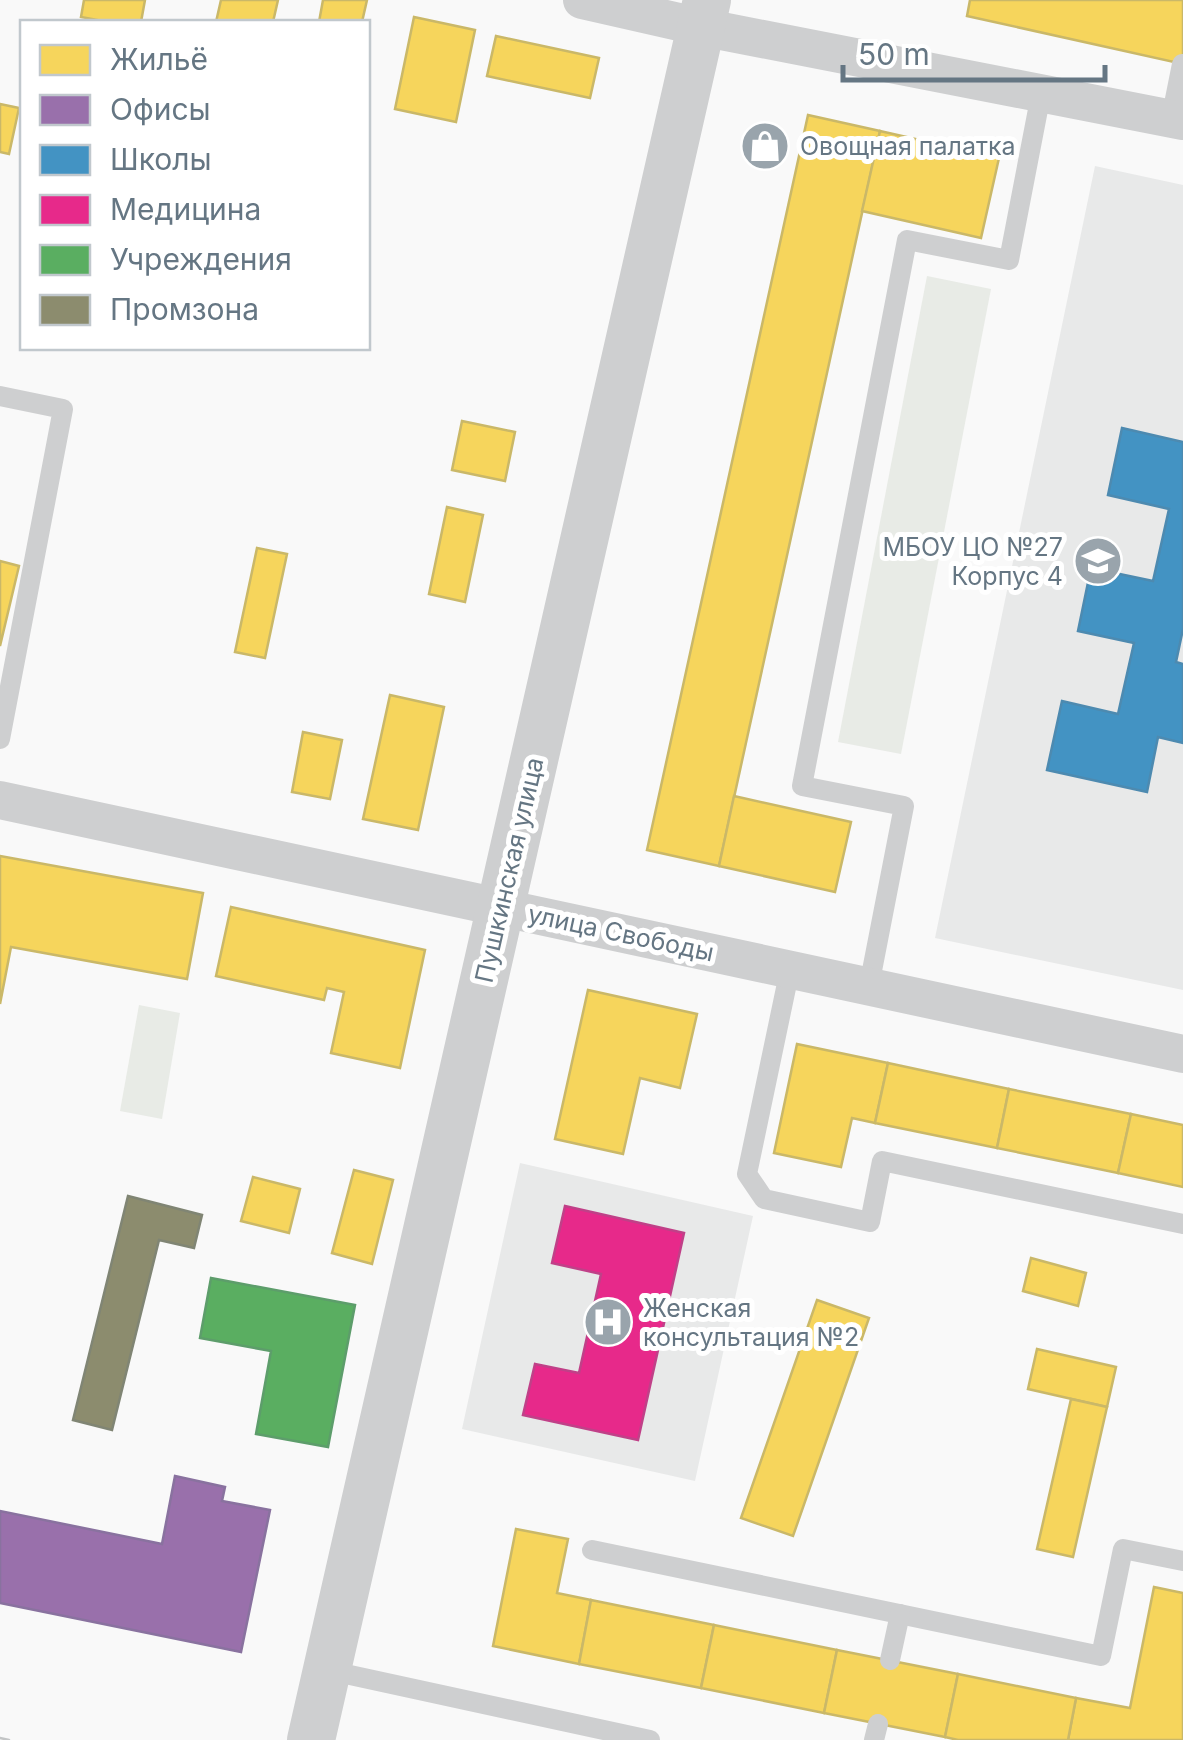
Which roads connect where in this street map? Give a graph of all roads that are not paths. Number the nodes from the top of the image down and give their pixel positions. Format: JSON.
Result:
{"nodes":[{"id":1,"x":582,"y":0,"type":"edge"},
{"id":2,"x":704,"y":14,"type":"edge"},
{"id":3,"x":1182,"y":64,"type":"edge"},
{"id":4,"x":1041,"y":94,"type":"junction"},
{"id":5,"x":1177,"y":120,"type":"edge"},
{"id":6,"x":0,"y":396,"type":"edge"},
{"id":7,"x":0,"y":739,"type":"edge"},
{"id":8,"x":0,"y":800,"type":"edge"},
{"id":9,"x":500,"y":908,"type":"junction"},
{"id":10,"x":790,"y":969,"type":"junction"},
{"id":11,"x":869,"y":986,"type":"junction"},
{"id":12,"x":1183,"y":1054,"type":"edge"},
{"id":13,"x":1183,"y":1224,"type":"edge"},
{"id":14,"x":592,"y":1550,"type":"dead end"},
{"id":15,"x":1183,"y":1562,"type":"edge"},
{"id":16,"x":900,"y":1614,"type":"junction"},
{"id":17,"x":890,"y":1660,"type":"dead end"},
{"id":18,"x":327,"y":1670,"type":"junction"},
{"id":19,"x":311,"y":1740,"type":"edge"},
{"id":20,"x":650,"y":1740,"type":"edge"}],
"edges":[{"from":1,"to":2,"type":"street"},
{"from":2,"to":4,"type":"street"},
{"from":2,"to":9,"type":"street","name":"Пушкинская улица"},
{"from":3,"to":5,"type":"lane"},
{"from":4,"to":5,"type":"street"},
{"from":4,"to":11,"type":"lane"},
{"from":6,"to":7,"type":"lane"},
{"from":8,"to":9,"type":"street","name":"улица Свободы"},
{"from":9,"to":10,"type":"street","name":"улица Свободы"},
{"from":9,"to":18,"type":"street","name":"Пушкинская улица"},
{"from":10,"to":11,"type":"street","name":"улица Свободы"},
{"from":10,"to":13,"type":"lane"},
{"from":11,"to":12,"type":"street","name":"улица Свободы"},
{"from":14,"to":16,"type":"lane"},
{"from":15,"to":16,"type":"lane"},
{"from":16,"to":17,"type":"lane"},
{"from":18,"to":19,"type":"street","name":"Пушкинская улица"},
{"from":18,"to":20,"type":"lane"}]}
